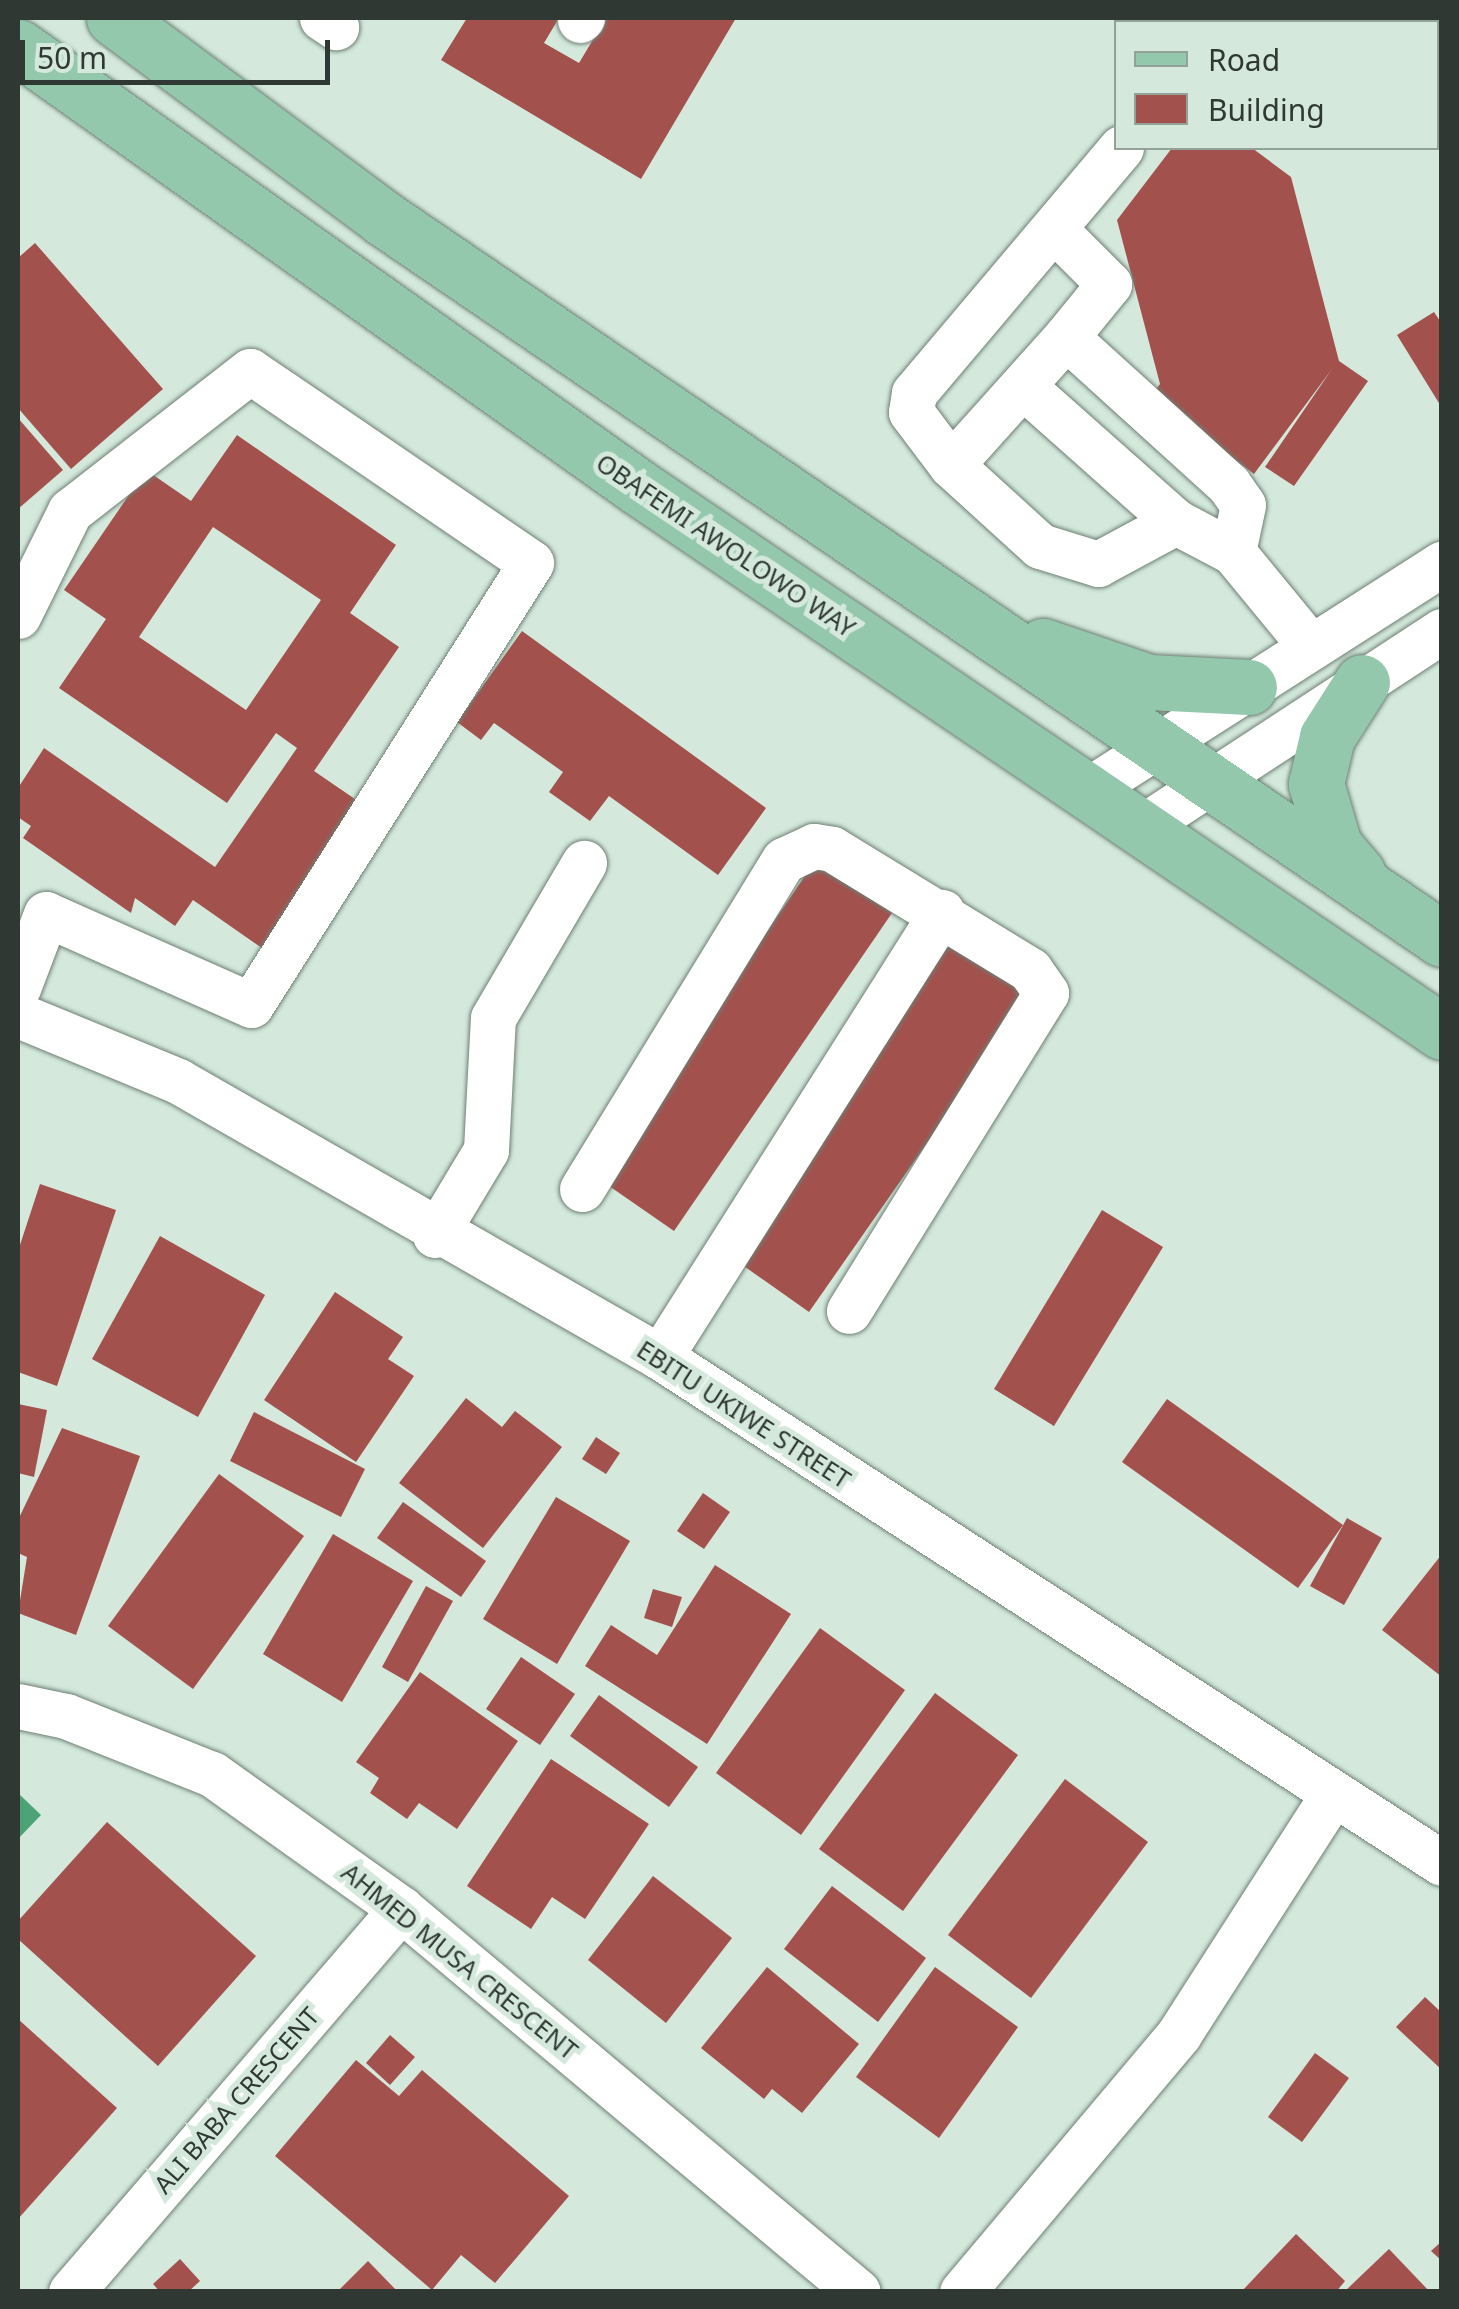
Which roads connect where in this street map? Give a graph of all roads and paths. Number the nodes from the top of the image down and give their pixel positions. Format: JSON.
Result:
{"nodes":[{"id":1,"x":114,"y":18,"type":"edge"},
{"id":2,"x":18,"y":47,"type":"edge"},
{"id":3,"x":1119,"y":150,"type":"edge"},
{"id":4,"x":1054,"y":229,"type":"junction"},
{"id":5,"x":1066,"y":336,"type":"junction"},
{"id":6,"x":1025,"y":388,"type":"junction"},
{"id":7,"x":951,"y":466,"type":"junction"},
{"id":8,"x":1176,"y":522,"type":"junction"},
{"id":9,"x":1233,"y":552,"type":"junction"},
{"id":10,"x":1442,"y":564,"type":"edge"},
{"id":11,"x":938,"y":600,"type":"junction"},
{"id":12,"x":18,"y":616,"type":"edge"},
{"id":13,"x":1442,"y":631,"type":"edge"},
{"id":14,"x":1311,"y":647,"type":"junction"},
{"id":15,"x":1362,"y":682,"type":"junction"},
{"id":16,"x":1249,"y":687,"type":"junction"},
{"id":17,"x":1154,"y":745,"type":"junction"},
{"id":18,"x":1206,"y":784,"type":"junction"},
{"id":19,"x":1088,"y":790,"type":"junction"},
{"id":20,"x":1138,"y":828,"type":"junction"},
{"id":21,"x":584,"y":863,"type":"dead end"},
{"id":22,"x":1376,"y":896,"type":"junction"},
{"id":23,"x":942,"y":912,"type":"junction"},
{"id":24,"x":1442,"y":939,"type":"edge"},
{"id":25,"x":18,"y":988,"type":"edge"},
{"id":26,"x":18,"y":1015,"type":"edge"},
{"id":27,"x":1442,"y":1032,"type":"edge"},
{"id":28,"x":582,"y":1189,"type":"dead end"},
{"id":29,"x":434,"y":1235,"type":"junction"},
{"id":30,"x":848,"y":1311,"type":"dead end"},
{"id":31,"x":660,"y":1357,"type":"junction"},
{"id":32,"x":18,"y":1706,"type":"edge"},
{"id":33,"x":1332,"y":1797,"type":"junction"},
{"id":34,"x":1442,"y":1862,"type":"edge"},
{"id":35,"x":402,"y":1909,"type":"junction"},
{"id":36,"x":70,"y":2292,"type":"edge"},
{"id":37,"x":858,"y":2292,"type":"edge"},
{"id":38,"x":962,"y":2292,"type":"edge"}],
"edges":[{"from":1,"to":11,"type":"main road"},
{"from":2,"to":19,"type":"main road","name":"OBAFEMI AWOLOWO WAY"},
{"from":3,"to":4,"type":"street"},
{"from":4,"to":5,"type":"street"},
{"from":4,"to":7,"type":"street"},
{"from":5,"to":6,"type":"street"},
{"from":5,"to":9,"type":"street"},
{"from":6,"to":7,"type":"street"},
{"from":6,"to":8,"type":"street"},
{"from":7,"to":8,"type":"street"},
{"from":8,"to":9,"type":"street"},
{"from":9,"to":14,"type":"street"},
{"from":10,"to":14,"type":"street"},
{"from":11,"to":16,"type":"main road"},
{"from":11,"to":17,"type":"main road"},
{"from":12,"to":25,"type":"street"},
{"from":13,"to":15,"type":"street"},
{"from":14,"to":16,"type":"street"},
{"from":15,"to":18,"type":"street"},
{"from":15,"to":22,"type":"main road"},
{"from":16,"to":17,"type":"street"},
{"from":17,"to":18,"type":"main road"},
{"from":17,"to":19,"type":"street"},
{"from":18,"to":20,"type":"street"},
{"from":18,"to":22,"type":"main road"},
{"from":19,"to":20,"type":"main road","name":"OBAFEMI AWOLOWO WAY"},
{"from":20,"to":27,"type":"main road","name":"OBAFEMI AWOLOWO WAY"},
{"from":21,"to":29,"type":"street"},
{"from":22,"to":24,"type":"main road"},
{"from":23,"to":28,"type":"street"},
{"from":23,"to":30,"type":"street"},
{"from":23,"to":31,"type":"street"},
{"from":26,"to":29,"type":"street","name":"EBITU UKIWE STREET"},
{"from":29,"to":31,"type":"street","name":"EBITU UKIWE STREET"},
{"from":31,"to":33,"type":"street","name":"EBITU UKIWE STREET"},
{"from":32,"to":35,"type":"street","name":"AHMED MUSA CRESCENT"},
{"from":33,"to":34,"type":"street","name":"EBITU UKIWE STREET"},
{"from":33,"to":38,"type":"street"},
{"from":35,"to":36,"type":"street","name":"ALI BABA CRESCENT"},
{"from":35,"to":37,"type":"street","name":"AHMED MUSA CRESCENT"}]}
